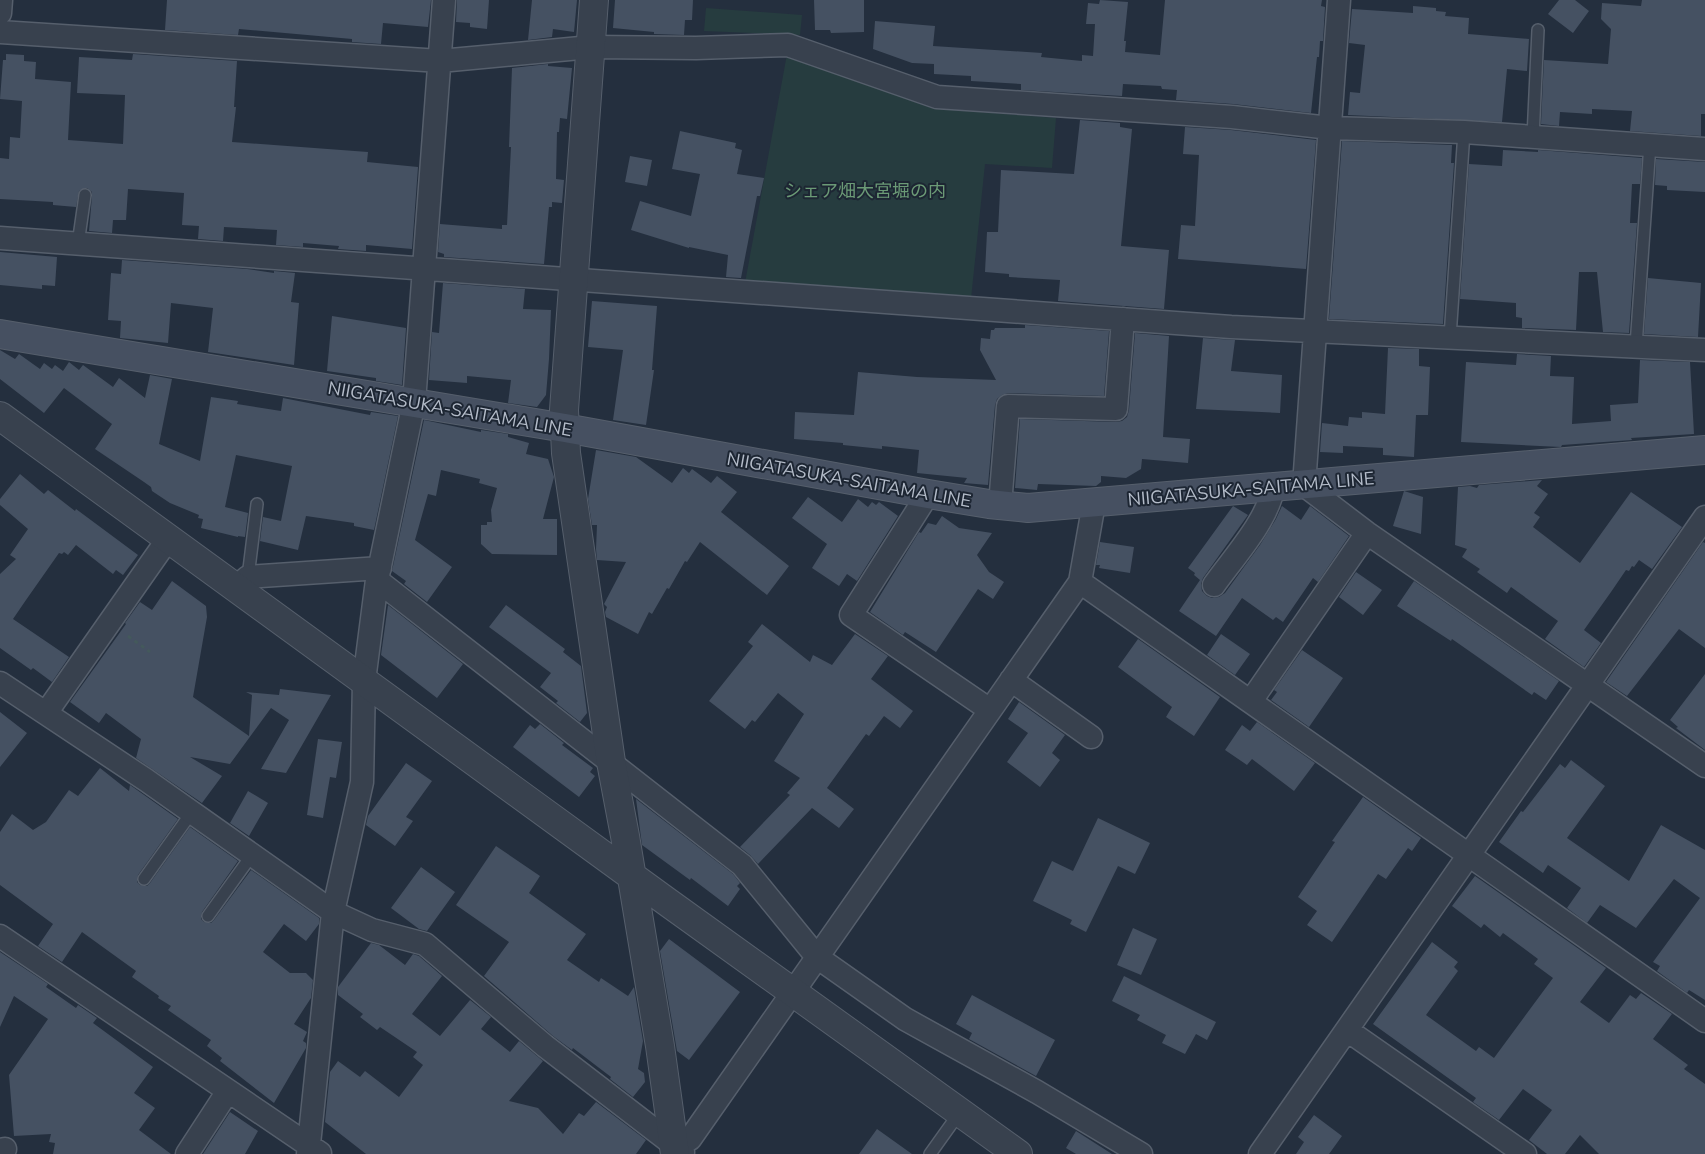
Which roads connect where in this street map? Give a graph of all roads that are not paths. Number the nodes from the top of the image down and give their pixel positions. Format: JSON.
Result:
{"nodes":[{"id":1,"x":1,"y":0,"type":"edge"},
{"id":2,"x":444,"y":0,"type":"edge"},
{"id":3,"x":594,"y":0,"type":"edge"},
{"id":4,"x":1339,"y":0,"type":"edge"},
{"id":5,"x":0,"y":13,"type":"edge"},
{"id":6,"x":1538,"y":30,"type":"dead end"},
{"id":7,"x":0,"y":32,"type":"edge"},
{"id":8,"x":591,"y":47,"type":"junction"},
{"id":9,"x":440,"y":61,"type":"junction"},
{"id":10,"x":1330,"y":128,"type":"junction"},
{"id":11,"x":1464,"y":132,"type":"junction"},
{"id":12,"x":1533,"y":137,"type":"junction"},
{"id":13,"x":1650,"y":144,"type":"junction"},
{"id":14,"x":1705,"y":149,"type":"edge"},
{"id":15,"x":85,"y":195,"type":"dead end"},
{"id":16,"x":0,"y":238,"type":"edge"},
{"id":17,"x":78,"y":244,"type":"junction"},
{"id":18,"x":425,"y":268,"type":"junction"},
{"id":19,"x":574,"y":279,"type":"junction"},
{"id":20,"x":1123,"y":319,"type":"junction"},
{"id":21,"x":1314,"y":330,"type":"junction"},
{"id":22,"x":0,"y":334,"type":"edge"},
{"id":23,"x":1450,"y":337,"type":"junction"},
{"id":24,"x":1636,"y":346,"type":"junction"},
{"id":25,"x":1705,"y":350,"type":"edge"},
{"id":26,"x":414,"y":402,"type":"junction"},
{"id":27,"x":0,"y":416,"type":"edge"},
{"id":28,"x":566,"y":428,"type":"junction"},
{"id":29,"x":1705,"y":450,"type":"edge"},
{"id":30,"x":1304,"y":485,"type":"junction"},
{"id":31,"x":1273,"y":488,"type":"junction"},
{"id":32,"x":928,"y":494,"type":"junction"},
{"id":33,"x":1094,"y":503,"type":"junction"},
{"id":34,"x":257,"y":504,"type":"dead end"},
{"id":35,"x":1000,"y":505,"type":"junction"},
{"id":36,"x":1705,"y":517,"type":"edge"},
{"id":37,"x":1367,"y":533,"type":"junction"},
{"id":38,"x":168,"y":539,"type":"junction"},
{"id":39,"x":379,"y":574,"type":"junction"},
{"id":40,"x":1080,"y":582,"type":"junction"},
{"id":41,"x":242,"y":583,"type":"junction"},
{"id":42,"x":1214,"y":585,"type":"dead end"},
{"id":43,"x":1011,"y":680,"type":"junction"},
{"id":44,"x":364,"y":681,"type":"junction"},
{"id":45,"x":0,"y":682,"type":"edge"},
{"id":46,"x":1587,"y":684,"type":"junction"},
{"id":47,"x":1250,"y":701,"type":"junction"},
{"id":48,"x":990,"y":710,"type":"junction"},
{"id":49,"x":46,"y":713,"type":"junction"},
{"id":50,"x":1091,"y":737,"type":"dead end"},
{"id":51,"x":611,"y":762,"type":"junction"},
{"id":52,"x":1705,"y":766,"type":"edge"},
{"id":53,"x":192,"y":812,"type":"junction"},
{"id":54,"x":252,"y":855,"type":"junction"},
{"id":55,"x":1467,"y":856,"type":"junction"},
{"id":56,"x":630,"y":874,"type":"junction"},
{"id":57,"x":144,"y":879,"type":"dead end"},
{"id":58,"x":333,"y":912,"type":"junction"},
{"id":59,"x":208,"y":916,"type":"dead end"},
{"id":60,"x":0,"y":936,"type":"edge"},
{"id":61,"x":816,"y":957,"type":"junction"},
{"id":62,"x":794,"y":992,"type":"junction"},
{"id":63,"x":1705,"y":1021,"type":"edge"},
{"id":64,"x":1347,"y":1030,"type":"junction"},
{"id":65,"x":228,"y":1091,"type":"junction"},
{"id":66,"x":960,"y":1112,"type":"junction"},
{"id":67,"x":313,"y":1151,"type":"edge"},
{"id":68,"x":678,"y":1151,"type":"edge"},
{"id":69,"x":187,"y":1154,"type":"edge"},
{"id":70,"x":930,"y":1154,"type":"edge"},
{"id":71,"x":1018,"y":1154,"type":"edge"},
{"id":72,"x":1141,"y":1154,"type":"edge"},
{"id":73,"x":1260,"y":1154,"type":"edge"},
{"id":74,"x":1525,"y":1154,"type":"edge"}],
"edges":[{"from":1,"to":5,"type":"street"},
{"from":2,"to":9,"type":"street"},
{"from":3,"to":8,"type":"street"},
{"from":4,"to":10,"type":"street"},
{"from":6,"to":12,"type":"lane"},
{"from":7,"to":9,"type":"street"},
{"from":8,"to":9,"type":"street"},
{"from":8,"to":10,"type":"street"},
{"from":8,"to":19,"type":"street"},
{"from":9,"to":18,"type":"street"},
{"from":10,"to":11,"type":"street"},
{"from":10,"to":21,"type":"street"},
{"from":11,"to":12,"type":"street"},
{"from":11,"to":23,"type":"lane"},
{"from":12,"to":13,"type":"street"},
{"from":13,"to":14,"type":"street"},
{"from":13,"to":24,"type":"lane"},
{"from":15,"to":17,"type":"lane"},
{"from":16,"to":17,"type":"street"},
{"from":17,"to":18,"type":"street"},
{"from":18,"to":19,"type":"street"},
{"from":18,"to":26,"type":"street"},
{"from":19,"to":20,"type":"street"},
{"from":19,"to":28,"type":"street"},
{"from":20,"to":21,"type":"street"},
{"from":20,"to":35,"type":"street"},
{"from":21,"to":23,"type":"street"},
{"from":21,"to":30,"type":"street"},
{"from":22,"to":26,"type":"main road","name":"NIIGATASUKA-SAITAMA LINE"},
{"from":23,"to":24,"type":"street"},
{"from":24,"to":25,"type":"street"},
{"from":26,"to":28,"type":"main road","name":"NIIGATASUKA-SAITAMA LINE"},
{"from":26,"to":39,"type":"street"},
{"from":27,"to":38,"type":"street"},
{"from":28,"to":32,"type":"main road","name":"NIIGATASUKA-SAITAMA LINE"},
{"from":28,"to":51,"type":"street"},
{"from":29,"to":30,"type":"main road","name":"NIIGATASUKA-SAITAMA LINE"},
{"from":30,"to":31,"type":"main road","name":"NIIGATASUKA-SAITAMA LINE"},
{"from":30,"to":37,"type":"street"},
{"from":31,"to":33,"type":"main road","name":"NIIGATASUKA-SAITAMA LINE"},
{"from":31,"to":42,"type":"street"},
{"from":32,"to":35,"type":"main road","name":"NIIGATASUKA-SAITAMA LINE"},
{"from":32,"to":48,"type":"street"},
{"from":33,"to":35,"type":"main road","name":"NIIGATASUKA-SAITAMA LINE"},
{"from":33,"to":40,"type":"street"},
{"from":34,"to":41,"type":"lane"},
{"from":36,"to":46,"type":"street"},
{"from":37,"to":46,"type":"street"},
{"from":37,"to":47,"type":"street"},
{"from":38,"to":41,"type":"street"},
{"from":38,"to":49,"type":"street"},
{"from":39,"to":41,"type":"street"},
{"from":39,"to":44,"type":"street"},
{"from":39,"to":51,"type":"street"},
{"from":40,"to":43,"type":"street"},
{"from":40,"to":47,"type":"street"},
{"from":41,"to":44,"type":"street"},
{"from":43,"to":48,"type":"street"},
{"from":43,"to":50,"type":"street"},
{"from":44,"to":56,"type":"street"},
{"from":44,"to":58,"type":"street"},
{"from":45,"to":49,"type":"street"},
{"from":46,"to":52,"type":"street"},
{"from":46,"to":55,"type":"street"},
{"from":47,"to":55,"type":"street"},
{"from":48,"to":61,"type":"street"},
{"from":49,"to":53,"type":"street"},
{"from":51,"to":56,"type":"street"},
{"from":51,"to":61,"type":"street"},
{"from":53,"to":54,"type":"street"},
{"from":53,"to":57,"type":"lane"},
{"from":54,"to":58,"type":"street"},
{"from":54,"to":59,"type":"lane"},
{"from":55,"to":63,"type":"street"},
{"from":55,"to":64,"type":"street"},
{"from":56,"to":62,"type":"street"},
{"from":56,"to":68,"type":"street"},
{"from":58,"to":67,"type":"street"},
{"from":58,"to":68,"type":"street"},
{"from":60,"to":65,"type":"street"},
{"from":61,"to":62,"type":"street"},
{"from":61,"to":72,"type":"street"},
{"from":62,"to":66,"type":"street"},
{"from":62,"to":68,"type":"street"},
{"from":64,"to":73,"type":"street"},
{"from":64,"to":74,"type":"street"},
{"from":65,"to":67,"type":"street"},
{"from":65,"to":69,"type":"street"},
{"from":66,"to":70,"type":"lane"},
{"from":66,"to":71,"type":"street"}]}
